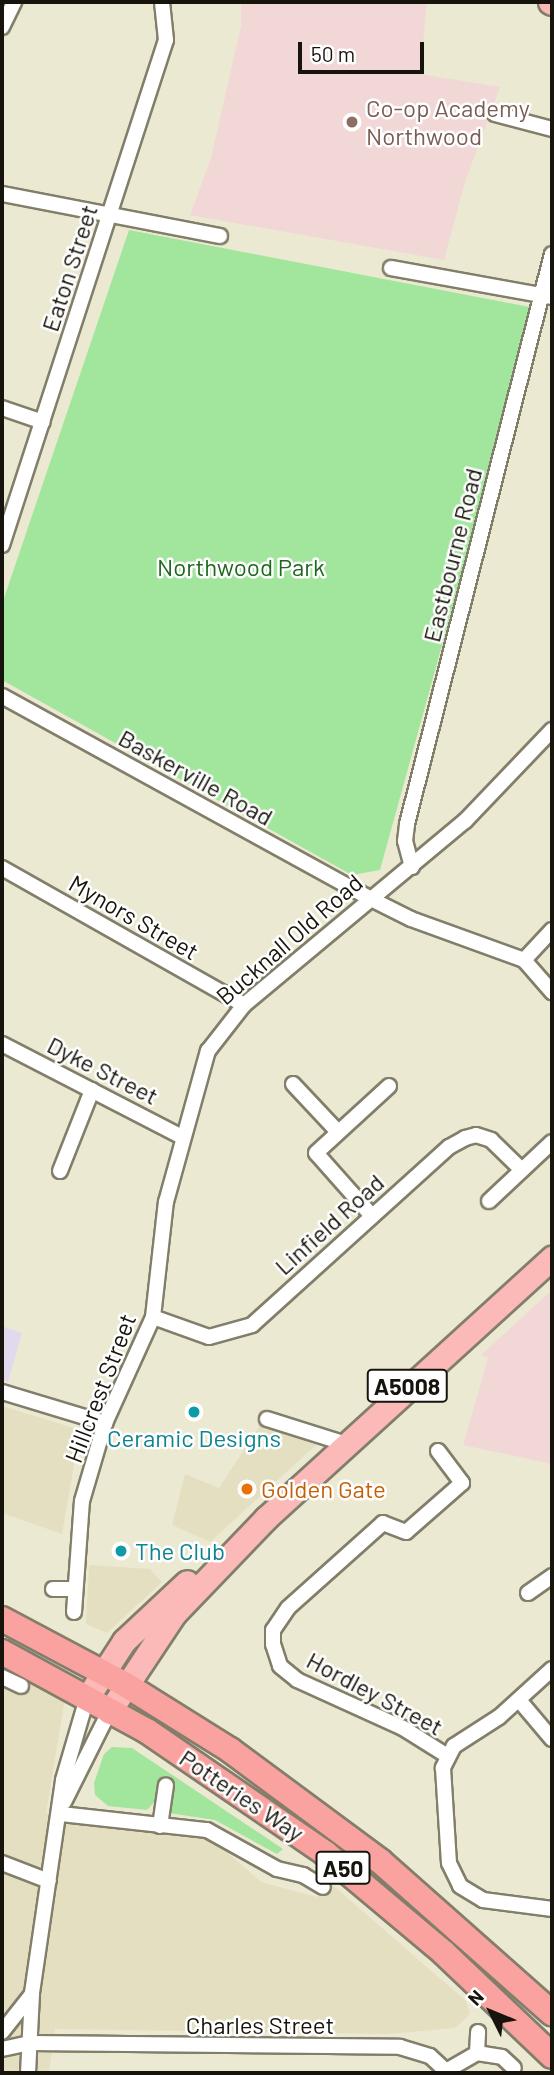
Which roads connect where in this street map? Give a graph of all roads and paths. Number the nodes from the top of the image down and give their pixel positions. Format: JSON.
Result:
{"nodes":[{"id":1,"x":14,"y":2,"type":"edge"},
{"id":2,"x":162,"y":2,"type":"edge"},
{"id":3,"x":3,"y":19,"type":"edge"},
{"id":4,"x":495,"y":114,"type":"dead end"},
{"id":5,"x":552,"y":129,"type":"edge"},
{"id":6,"x":2,"y":194,"type":"edge"},
{"id":7,"x":110,"y":215,"type":"junction"},
{"id":8,"x":220,"y":236,"type":"dead end"},
{"id":9,"x":552,"y":254,"type":"edge"},
{"id":10,"x":391,"y":268,"type":"dead end"},
{"id":11,"x":547,"y":296,"type":"edge"},
{"id":12,"x":2,"y":408,"type":"edge"},
{"id":13,"x":43,"y":422,"type":"junction"},
{"id":14,"x":2,"y":545,"type":"edge"},
{"id":15,"x":2,"y":696,"type":"edge"},
{"id":16,"x":552,"y":730,"type":"edge"},
{"id":17,"x":412,"y":867,"type":"junction"},
{"id":18,"x":2,"y":868,"type":"edge"},
{"id":19,"x":369,"y":898,"type":"junction"},
{"id":20,"x":552,"y":930,"type":"edge"},
{"id":21,"x":524,"y":960,"type":"junction"},
{"id":22,"x":552,"y":992,"type":"edge"},
{"id":23,"x":244,"y":1005,"type":"junction"},
{"id":24,"x":2,"y":1044,"type":"edge"},
{"id":25,"x":293,"y":1084,"type":"dead end"},
{"id":26,"x":389,"y":1086,"type":"dead end"},
{"id":27,"x":92,"y":1090,"type":"junction"},
{"id":28,"x":338,"y":1132,"type":"junction"},
{"id":29,"x":182,"y":1137,"type":"junction"},
{"id":30,"x":552,"y":1142,"type":"edge"},
{"id":31,"x":522,"y":1170,"type":"junction"},
{"id":32,"x":60,"y":1171,"type":"dead end"},
{"id":33,"x":489,"y":1201,"type":"dead end"},
{"id":34,"x":372,"y":1216,"type":"junction"},
{"id":35,"x":552,"y":1258,"type":"edge"},
{"id":36,"x":158,"y":1286,"type":"joint"},
{"id":37,"x":152,"y":1317,"type":"junction"},
{"id":38,"x":2,"y":1392,"type":"edge"},
{"id":39,"x":267,"y":1419,"type":"dead end"},
{"id":40,"x":105,"y":1423,"type":"junction"},
{"id":41,"x":343,"y":1443,"type":"junction"},
{"id":42,"x":438,"y":1451,"type":"dead end"},
{"id":43,"x":266,"y":1518,"type":"junction"},
{"id":44,"x":552,"y":1576,"type":"edge"},
{"id":45,"x":53,"y":1589,"type":"dead end"},
{"id":46,"x":75,"y":1589,"type":"junction"},
{"id":47,"x":528,"y":1593,"type":"dead end"},
{"id":48,"x":74,"y":1612,"type":"dead end"},
{"id":49,"x":2,"y":1619,"type":"edge"},
{"id":50,"x":2,"y":1652,"type":"edge"},
{"id":51,"x":552,"y":1669,"type":"edge"},
{"id":52,"x":101,"y":1671,"type":"junction"},
{"id":53,"x":2,"y":1677,"type":"edge"},
{"id":54,"x":126,"y":1685,"type":"junction"},
{"id":55,"x":21,"y":1686,"type":"dead end"},
{"id":56,"x":87,"y":1698,"type":"junction"},
{"id":57,"x":519,"y":1700,"type":"junction"},
{"id":58,"x":110,"y":1712,"type":"junction"},
{"id":59,"x":552,"y":1739,"type":"edge"},
{"id":60,"x":446,"y":1755,"type":"junction"},
{"id":61,"x":166,"y":1784,"type":"dead end"},
{"id":62,"x":62,"y":1810,"type":"junction"},
{"id":63,"x":160,"y":1826,"type":"junction"},
{"id":64,"x":2,"y":1863,"type":"edge"},
{"id":65,"x":49,"y":1881,"type":"junction"},
{"id":66,"x":323,"y":1887,"type":"dead end"},
{"id":67,"x":552,"y":1909,"type":"edge"},
{"id":68,"x":32,"y":1993,"type":"junction"},
{"id":69,"x":552,"y":2013,"type":"edge"},
{"id":70,"x":2,"y":2032,"type":"edge"},
{"id":71,"x":478,"y":2032,"type":"dead end"},
{"id":72,"x":30,"y":2043,"type":"junction"},
{"id":73,"x":2,"y":2049,"type":"edge"},
{"id":74,"x":477,"y":2053,"type":"junction"},
{"id":75,"x":552,"y":2056,"type":"edge"},
{"id":76,"x":514,"y":2068,"type":"dead end"},
{"id":77,"x":447,"y":2072,"type":"edge"},
{"id":78,"x":28,"y":2073,"type":"edge"}],
"edges":[{"from":1,"to":3,"type":"street"},
{"from":2,"to":7,"type":"street","name":"Eaton Street"},
{"from":4,"to":5,"type":"street"},
{"from":6,"to":7,"type":"street"},
{"from":7,"to":8,"type":"street"},
{"from":7,"to":13,"type":"street","name":"Eaton Street"},
{"from":9,"to":11,"type":"street","name":"Eastbourne Road"},
{"from":10,"to":11,"type":"street"},
{"from":11,"to":17,"type":"street","name":"Eastbourne Road"},
{"from":12,"to":13,"type":"street"},
{"from":13,"to":14,"type":"street","name":"Eaton Street"},
{"from":15,"to":19,"type":"street","name":"Baskerville Road"},
{"from":16,"to":17,"type":"street","name":"Bucknall Old Road"},
{"from":17,"to":19,"type":"street","name":"Bucknall Old Road"},
{"from":18,"to":23,"type":"street","name":"Mynors Street"},
{"from":19,"to":21,"type":"street","name":"Baskerville Road"},
{"from":19,"to":23,"type":"street","name":"Bucknall Old Road"},
{"from":20,"to":21,"type":"street"},
{"from":21,"to":22,"type":"street"},
{"from":23,"to":29,"type":"street","name":"Bucknall Old Road"},
{"from":24,"to":27,"type":"street","name":"Dyke Street"},
{"from":25,"to":28,"type":"street"},
{"from":26,"to":28,"type":"street"},
{"from":27,"to":29,"type":"street","name":"Dyke Street"},
{"from":27,"to":32,"type":"street"},
{"from":28,"to":34,"type":"street"},
{"from":29,"to":36,"type":"street","name":"Bucknall Old Road"},
{"from":30,"to":31,"type":"street"},
{"from":31,"to":33,"type":"street"},
{"from":31,"to":34,"type":"street","name":"Linfield Road"},
{"from":34,"to":37,"type":"street","name":"Linfield Road"},
{"from":35,"to":41,"type":"main road","number":"A5008"},
{"from":36,"to":37,"type":"street","name":"Hillcrest Street"},
{"from":37,"to":40,"type":"street","name":"Hillcrest Street"},
{"from":38,"to":40,"type":"street"},
{"from":39,"to":41,"type":"street"},
{"from":40,"to":46,"type":"street","name":"Hillcrest Street"},
{"from":41,"to":43,"type":"main road","number":"A5008"},
{"from":42,"to":60,"type":"street","name":"Hordley Street"},
{"from":43,"to":52,"type":"main road","number":"A5008"},
{"from":43,"to":54,"type":"main road","number":"A5008"},
{"from":44,"to":47,"type":"street"},
{"from":45,"to":46,"type":"street"},
{"from":46,"to":48,"type":"street","name":"Hillcrest Street"},
{"from":49,"to":52,"type":"highway","name":"Potteries Way","number":"A50"},
{"from":50,"to":56,"type":"highway","name":"Potteries Way","number":"A50"},
{"from":51,"to":57,"type":"street"},
{"from":52,"to":54,"type":"highway","name":"Potteries Way","number":"A50"},
{"from":52,"to":56,"type":"main road","number":"A5008"},
{"from":53,"to":55,"type":"street"},
{"from":54,"to":58,"type":"main road","number":"A5008"},
{"from":54,"to":69,"type":"highway","name":"Potteries Way","number":"A50"},
{"from":56,"to":58,"type":"highway","name":"Potteries Way","number":"A50"},
{"from":56,"to":62,"type":"street"},
{"from":57,"to":59,"type":"street"},
{"from":57,"to":60,"type":"street"},
{"from":58,"to":62,"type":"street"},
{"from":58,"to":75,"type":"highway","name":"Potteries Way","number":"A50"},
{"from":60,"to":67,"type":"street"},
{"from":61,"to":63,"type":"street"},
{"from":62,"to":63,"type":"street"},
{"from":62,"to":65,"type":"street"},
{"from":63,"to":66,"type":"street"},
{"from":64,"to":65,"type":"street"},
{"from":65,"to":68,"type":"street"},
{"from":68,"to":70,"type":"street"},
{"from":68,"to":72,"type":"street"},
{"from":71,"to":74,"type":"street"},
{"from":72,"to":73,"type":"street","name":"Charles Street"},
{"from":72,"to":77,"type":"street","name":"Charles Street"},
{"from":72,"to":78,"type":"street"},
{"from":74,"to":76,"type":"street"},
{"from":74,"to":77,"type":"street","name":"Charles Street"}]}
